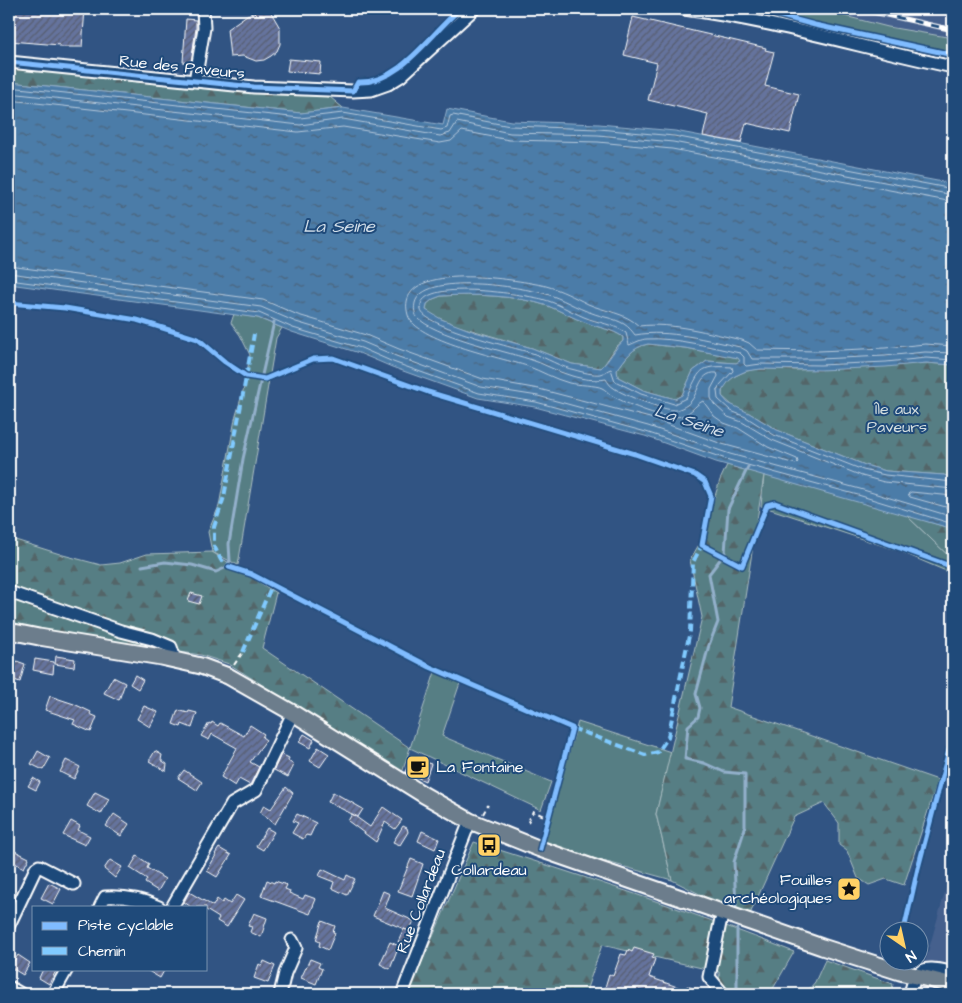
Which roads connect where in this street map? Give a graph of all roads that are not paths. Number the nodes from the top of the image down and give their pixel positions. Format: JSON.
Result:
{"nodes":[{"id":1,"x":203,"y":9,"type":"edge"},
{"id":2,"x":474,"y":9,"type":"edge"},
{"id":3,"x":684,"y":9,"type":"edge"},
{"id":4,"x":9,"y":62,"type":"edge"},
{"id":5,"x":953,"y":67,"type":"edge"},
{"id":6,"x":195,"y":81,"type":"junction"},
{"id":7,"x":9,"y":592,"type":"edge"},
{"id":8,"x":9,"y":631,"type":"edge"},
{"id":9,"x":173,"y":660,"type":"junction"},
{"id":10,"x":294,"y":712,"type":"junction"},
{"id":11,"x":476,"y":819,"type":"junction"},
{"id":12,"x":74,"y":884,"type":"dead end"},
{"id":13,"x":100,"y":906,"type":"edge"},
{"id":14,"x":157,"y":906,"type":"edge"},
{"id":15,"x":173,"y":906,"type":"edge"},
{"id":16,"x":734,"y":917,"type":"junction"},
{"id":17,"x":9,"y":925,"type":"edge"},
{"id":18,"x":292,"y":940,"type":"dead end"},
{"id":19,"x":66,"y":970,"type":"edge"},
{"id":20,"x":953,"y":972,"type":"edge"},
{"id":21,"x":915,"y":976,"type":"junction"},
{"id":22,"x":953,"y":985,"type":"edge"},
{"id":23,"x":9,"y":987,"type":"edge"},
{"id":24,"x":21,"y":994,"type":"edge"},
{"id":25,"x":53,"y":994,"type":"edge"},
{"id":26,"x":280,"y":994,"type":"edge"},
{"id":27,"x":402,"y":994,"type":"edge"},
{"id":28,"x":723,"y":994,"type":"edge"},
{"id":29,"x":910,"y":994,"type":"edge"}],
"edges":[{"from":1,"to":6,"type":"street"},
{"from":2,"to":6,"type":"street","name":"Rue des Paveurs"},
{"from":3,"to":5,"type":"street"},
{"from":4,"to":6,"type":"street","name":"Rue des Paveurs"},
{"from":7,"to":9,"type":"street"},
{"from":8,"to":9,"type":"main road"},
{"from":9,"to":10,"type":"main road"},
{"from":10,"to":11,"type":"main road"},
{"from":10,"to":15,"type":"street"},
{"from":11,"to":16,"type":"main road"},
{"from":11,"to":27,"type":"street","name":"Rue Collardeau"},
{"from":12,"to":17,"type":"street"},
{"from":13,"to":14,"type":"street"},
{"from":16,"to":21,"type":"main road"},
{"from":16,"to":28,"type":"street"},
{"from":18,"to":26,"type":"street"},
{"from":19,"to":25,"type":"street"},
{"from":20,"to":21,"type":"street"},
{"from":21,"to":22,"type":"main road"},
{"from":21,"to":29,"type":"street"},
{"from":23,"to":24,"type":"street"}]}
